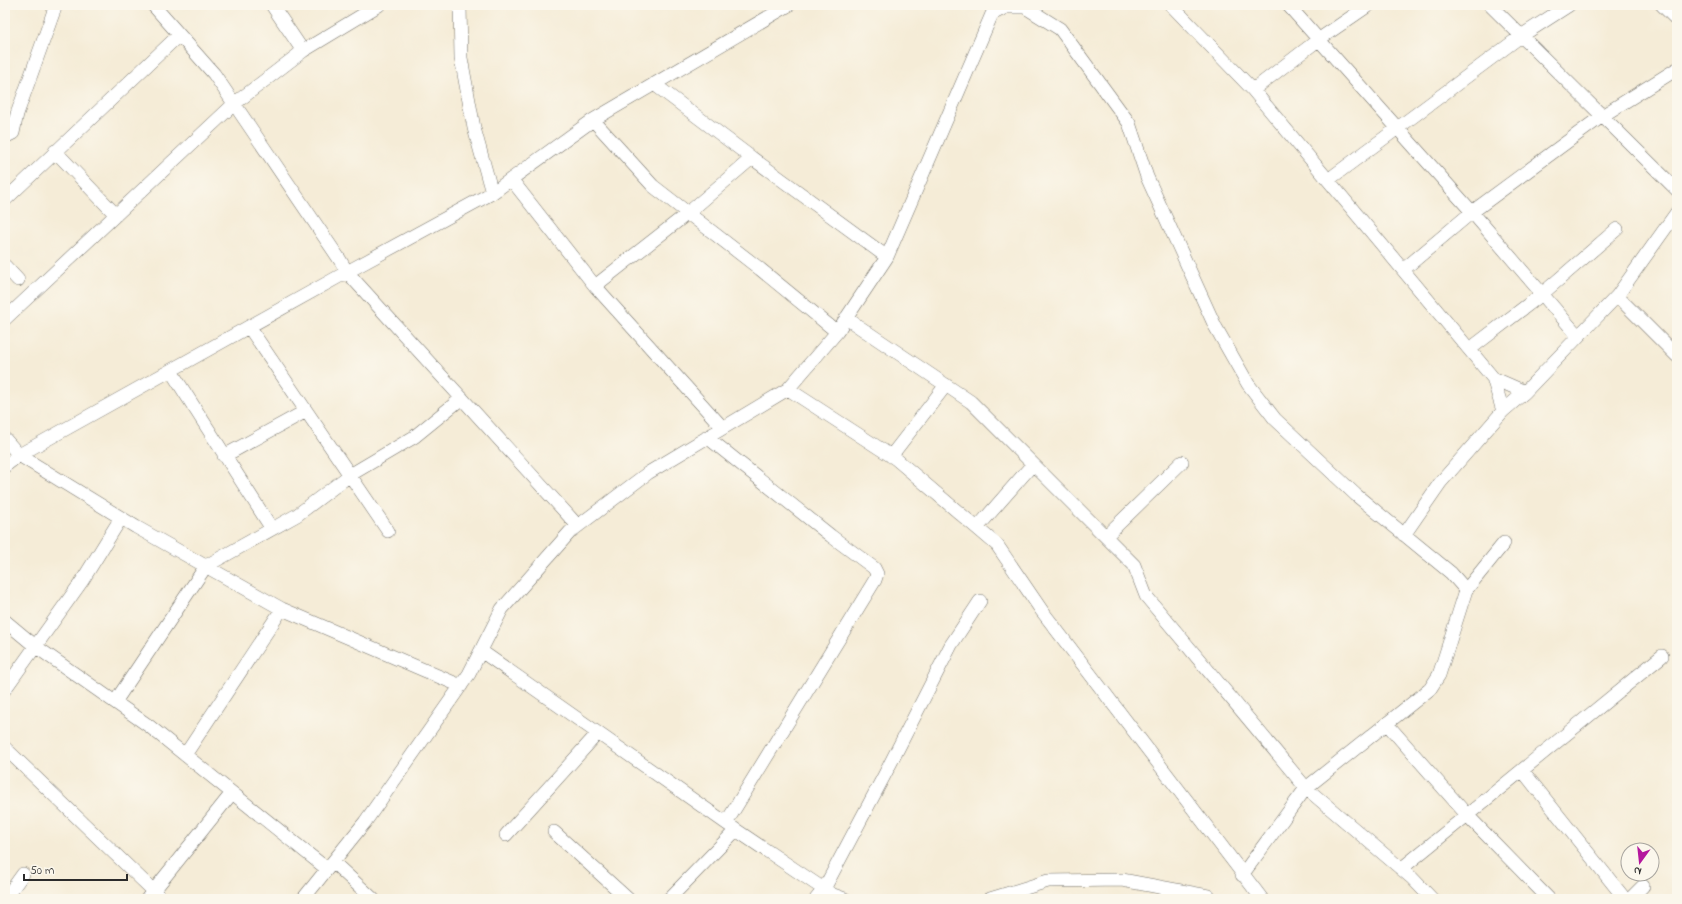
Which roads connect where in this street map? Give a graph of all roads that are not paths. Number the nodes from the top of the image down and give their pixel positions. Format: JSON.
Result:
{"nodes":[{"id":1,"x":56,"y":5,"type":"edge"},
{"id":2,"x":153,"y":5,"type":"edge"},
{"id":3,"x":272,"y":5,"type":"edge"},
{"id":4,"x":380,"y":5,"type":"edge"},
{"id":5,"x":460,"y":5,"type":"edge"},
{"id":6,"x":1171,"y":5,"type":"edge"},
{"id":7,"x":1288,"y":5,"type":"edge"},
{"id":8,"x":1369,"y":5,"type":"edge"},
{"id":9,"x":1490,"y":5,"type":"edge"},
{"id":10,"x":1569,"y":5,"type":"edge"},
{"id":11,"x":1662,"y":5,"type":"edge"},
{"id":12,"x":784,"y":6,"type":"edge"},
{"id":13,"x":988,"y":9,"type":"edge"},
{"id":14,"x":1677,"y":20,"type":"edge"},
{"id":15,"x":179,"y":35,"type":"junction"},
{"id":16,"x":1521,"y":36,"type":"junction"},
{"id":17,"x":1318,"y":40,"type":"junction"},
{"id":18,"x":304,"y":50,"type":"junction"},
{"id":19,"x":1677,"y":69,"type":"edge"},
{"id":20,"x":654,"y":84,"type":"junction"},
{"id":21,"x":1253,"y":90,"type":"junction"},
{"id":22,"x":234,"y":104,"type":"junction"},
{"id":23,"x":1602,"y":116,"type":"junction"},
{"id":24,"x":593,"y":120,"type":"junction"},
{"id":25,"x":1397,"y":128,"type":"junction"},
{"id":26,"x":5,"y":137,"type":"edge"},
{"id":27,"x":55,"y":151,"type":"junction"},
{"id":28,"x":752,"y":158,"type":"junction"},
{"id":29,"x":511,"y":179,"type":"junction"},
{"id":30,"x":1328,"y":180,"type":"junction"},
{"id":31,"x":1677,"y":190,"type":"edge"},
{"id":32,"x":492,"y":193,"type":"junction"},
{"id":33,"x":5,"y":200,"type":"edge"},
{"id":34,"x":1472,"y":212,"type":"junction"},
{"id":35,"x":1677,"y":212,"type":"edge"},
{"id":36,"x":688,"y":213,"type":"junction"},
{"id":37,"x":116,"y":215,"type":"junction"},
{"id":38,"x":1617,"y":229,"type":"dead end"},
{"id":39,"x":887,"y":257,"type":"junction"},
{"id":40,"x":5,"y":266,"type":"edge"},
{"id":41,"x":1403,"y":270,"type":"junction"},
{"id":42,"x":346,"y":272,"type":"junction"},
{"id":43,"x":18,"y":280,"type":"dead end"},
{"id":44,"x":595,"y":286,"type":"junction"},
{"id":45,"x":1542,"y":294,"type":"junction"},
{"id":46,"x":1617,"y":296,"type":"junction"},
{"id":47,"x":846,"y":318,"type":"junction"},
{"id":48,"x":5,"y":319,"type":"edge"},
{"id":49,"x":249,"y":327,"type":"junction"},
{"id":50,"x":837,"y":332,"type":"junction"},
{"id":51,"x":1578,"y":336,"type":"junction"},
{"id":52,"x":1470,"y":350,"type":"junction"},
{"id":53,"x":1677,"y":356,"type":"edge"},
{"id":54,"x":171,"y":370,"type":"junction"},
{"id":55,"x":1493,"y":378,"type":"junction"},
{"id":56,"x":946,"y":385,"type":"junction"},
{"id":57,"x":788,"y":389,"type":"junction"},
{"id":58,"x":1525,"y":392,"type":"junction"},
{"id":59,"x":462,"y":398,"type":"junction"},
{"id":60,"x":1503,"y":410,"type":"junction"},
{"id":61,"x":306,"y":411,"type":"junction"},
{"id":62,"x":723,"y":428,"type":"junction"},
{"id":63,"x":707,"y":437,"type":"junction"},
{"id":64,"x":5,"y":439,"type":"edge"},
{"id":65,"x":19,"y":456,"type":"junction"},
{"id":66,"x":224,"y":456,"type":"junction"},
{"id":67,"x":890,"y":456,"type":"junction"},
{"id":68,"x":1182,"y":462,"type":"dead end"},
{"id":69,"x":1033,"y":464,"type":"junction"},
{"id":70,"x":5,"y":466,"type":"edge"},
{"id":71,"x":350,"y":475,"type":"junction"},
{"id":72,"x":121,"y":518,"type":"junction"},
{"id":73,"x":578,"y":526,"type":"junction"},
{"id":74,"x":977,"y":528,"type":"junction"},
{"id":75,"x":272,"y":529,"type":"junction"},
{"id":76,"x":388,"y":531,"type":"dead end"},
{"id":77,"x":1404,"y":535,"type":"junction"},
{"id":78,"x":1106,"y":536,"type":"junction"},
{"id":79,"x":1504,"y":543,"type":"dead end"},
{"id":80,"x":206,"y":566,"type":"junction"},
{"id":81,"x":1466,"y":590,"type":"junction"},
{"id":82,"x":980,"y":600,"type":"dead end"},
{"id":83,"x":282,"y":609,"type":"junction"},
{"id":84,"x":5,"y":621,"type":"edge"},
{"id":85,"x":35,"y":646,"type":"junction"},
{"id":86,"x":481,"y":650,"type":"junction"},
{"id":87,"x":1662,"y":656,"type":"dead end"},
{"id":88,"x":461,"y":686,"type":"junction"},
{"id":89,"x":5,"y":689,"type":"edge"},
{"id":90,"x":115,"y":702,"type":"junction"},
{"id":91,"x":1387,"y":724,"type":"junction"},
{"id":92,"x":598,"y":733,"type":"junction"},
{"id":93,"x":5,"y":748,"type":"edge"},
{"id":94,"x":185,"y":755,"type":"junction"},
{"id":95,"x":1522,"y":770,"type":"junction"},
{"id":96,"x":1306,"y":788,"type":"junction"},
{"id":97,"x":232,"y":793,"type":"junction"},
{"id":98,"x":1467,"y":815,"type":"junction"},
{"id":99,"x":731,"y":826,"type":"junction"},
{"id":100,"x":554,"y":832,"type":"dead end"},
{"id":101,"x":506,"y":836,"type":"dead end"},
{"id":102,"x":330,"y":866,"type":"junction"},
{"id":103,"x":1401,"y":869,"type":"junction"},
{"id":104,"x":23,"y":874,"type":"dead end"},
{"id":105,"x":1242,"y":875,"type":"junction"},
{"id":106,"x":1643,"y":886,"type":"dead end"},
{"id":107,"x":820,"y":894,"type":"edge"},
{"id":108,"x":154,"y":896,"type":"edge"},
{"id":109,"x":1208,"y":896,"type":"dead end"},
{"id":110,"x":5,"y":899,"type":"edge"},
{"id":111,"x":304,"y":899,"type":"edge"},
{"id":112,"x":373,"y":899,"type":"edge"},
{"id":113,"x":628,"y":899,"type":"edge"},
{"id":114,"x":669,"y":899,"type":"edge"},
{"id":115,"x":845,"y":899,"type":"edge"},
{"id":116,"x":990,"y":899,"type":"edge"},
{"id":117,"x":1262,"y":899,"type":"edge"},
{"id":118,"x":1432,"y":899,"type":"edge"},
{"id":119,"x":1549,"y":899,"type":"edge"},
{"id":120,"x":1625,"y":899,"type":"edge"},
{"id":121,"x":1630,"y":899,"type":"edge"}],
"edges":[{"from":1,"to":26,"type":"street"},
{"from":2,"to":15,"type":"street"},
{"from":3,"to":18,"type":"street"},
{"from":4,"to":18,"type":"street"},
{"from":5,"to":32,"type":"street"},
{"from":6,"to":21,"type":"street"},
{"from":7,"to":17,"type":"street"},
{"from":8,"to":17,"type":"street"},
{"from":9,"to":16,"type":"street"},
{"from":10,"to":16,"type":"street"},
{"from":11,"to":14,"type":"street"},
{"from":12,"to":20,"type":"street"},
{"from":13,"to":39,"type":"street"},
{"from":13,"to":77,"type":"street"},
{"from":15,"to":22,"type":"street"},
{"from":15,"to":27,"type":"street"},
{"from":16,"to":23,"type":"street"},
{"from":16,"to":25,"type":"street"},
{"from":17,"to":21,"type":"street"},
{"from":17,"to":25,"type":"street"},
{"from":18,"to":22,"type":"street"},
{"from":19,"to":23,"type":"street"},
{"from":20,"to":24,"type":"street"},
{"from":20,"to":28,"type":"street"},
{"from":21,"to":30,"type":"street"},
{"from":22,"to":37,"type":"street"},
{"from":22,"to":42,"type":"street"},
{"from":23,"to":31,"type":"street"},
{"from":23,"to":34,"type":"street"},
{"from":24,"to":29,"type":"street"},
{"from":24,"to":36,"type":"street"},
{"from":25,"to":30,"type":"street"},
{"from":25,"to":34,"type":"street"},
{"from":27,"to":33,"type":"street"},
{"from":27,"to":37,"type":"street"},
{"from":28,"to":36,"type":"street"},
{"from":28,"to":39,"type":"street"},
{"from":29,"to":32,"type":"street"},
{"from":29,"to":44,"type":"street"},
{"from":30,"to":41,"type":"street"},
{"from":32,"to":42,"type":"street"},
{"from":34,"to":41,"type":"street"},
{"from":34,"to":45,"type":"street"},
{"from":35,"to":46,"type":"street"},
{"from":36,"to":44,"type":"street"},
{"from":36,"to":50,"type":"street"},
{"from":37,"to":48,"type":"street"},
{"from":38,"to":45,"type":"street"},
{"from":39,"to":47,"type":"street"},
{"from":40,"to":43,"type":"street"},
{"from":41,"to":52,"type":"street"},
{"from":42,"to":49,"type":"street"},
{"from":42,"to":59,"type":"street"},
{"from":44,"to":62,"type":"street"},
{"from":45,"to":51,"type":"street"},
{"from":45,"to":52,"type":"street"},
{"from":46,"to":51,"type":"street"},
{"from":46,"to":53,"type":"street"},
{"from":47,"to":50,"type":"street"},
{"from":47,"to":56,"type":"street"},
{"from":49,"to":54,"type":"street"},
{"from":49,"to":61,"type":"street"},
{"from":50,"to":57,"type":"street"},
{"from":51,"to":58,"type":"street"},
{"from":52,"to":55,"type":"street"},
{"from":54,"to":65,"type":"street"},
{"from":54,"to":66,"type":"street"},
{"from":55,"to":58,"type":"street"},
{"from":55,"to":60,"type":"street"},
{"from":56,"to":67,"type":"street"},
{"from":56,"to":69,"type":"street"},
{"from":57,"to":62,"type":"street"},
{"from":57,"to":67,"type":"street"},
{"from":58,"to":60,"type":"street"},
{"from":59,"to":71,"type":"street"},
{"from":59,"to":73,"type":"street"},
{"from":60,"to":77,"type":"street"},
{"from":61,"to":66,"type":"street"},
{"from":61,"to":71,"type":"street"},
{"from":62,"to":63,"type":"street"},
{"from":63,"to":73,"type":"street"},
{"from":63,"to":99,"type":"street"},
{"from":64,"to":65,"type":"street"},
{"from":65,"to":70,"type":"street"},
{"from":65,"to":72,"type":"street"},
{"from":66,"to":75,"type":"street"},
{"from":67,"to":74,"type":"street"},
{"from":68,"to":78,"type":"street"},
{"from":69,"to":74,"type":"street"},
{"from":69,"to":78,"type":"street"},
{"from":71,"to":75,"type":"street"},
{"from":71,"to":76,"type":"street"},
{"from":72,"to":80,"type":"street"},
{"from":72,"to":85,"type":"street"},
{"from":73,"to":86,"type":"street"},
{"from":74,"to":105,"type":"street"},
{"from":75,"to":80,"type":"street"},
{"from":77,"to":81,"type":"street"},
{"from":78,"to":96,"type":"street"},
{"from":79,"to":81,"type":"street"},
{"from":80,"to":83,"type":"street"},
{"from":80,"to":90,"type":"street"},
{"from":81,"to":91,"type":"street"},
{"from":82,"to":107,"type":"street"},
{"from":83,"to":88,"type":"street"},
{"from":83,"to":94,"type":"street"},
{"from":84,"to":85,"type":"street"},
{"from":85,"to":89,"type":"street"},
{"from":85,"to":90,"type":"street"},
{"from":86,"to":88,"type":"street"},
{"from":86,"to":92,"type":"street"},
{"from":87,"to":95,"type":"street"},
{"from":88,"to":102,"type":"street"},
{"from":90,"to":94,"type":"street"},
{"from":91,"to":96,"type":"street"},
{"from":91,"to":98,"type":"street"},
{"from":92,"to":99,"type":"street"},
{"from":92,"to":101,"type":"street"},
{"from":93,"to":108,"type":"street"},
{"from":94,"to":97,"type":"street"},
{"from":95,"to":98,"type":"street"},
{"from":95,"to":120,"type":"street"},
{"from":96,"to":103,"type":"street"},
{"from":96,"to":105,"type":"street"},
{"from":97,"to":102,"type":"street"},
{"from":97,"to":108,"type":"street"},
{"from":98,"to":103,"type":"street"},
{"from":98,"to":119,"type":"street"},
{"from":99,"to":107,"type":"street"},
{"from":99,"to":114,"type":"street"},
{"from":100,"to":113,"type":"street"},
{"from":102,"to":111,"type":"street"},
{"from":102,"to":112,"type":"street"},
{"from":103,"to":118,"type":"street"},
{"from":104,"to":110,"type":"street"},
{"from":105,"to":117,"type":"street"},
{"from":106,"to":121,"type":"street"},
{"from":107,"to":115,"type":"street"},
{"from":109,"to":116,"type":"street"}]}
